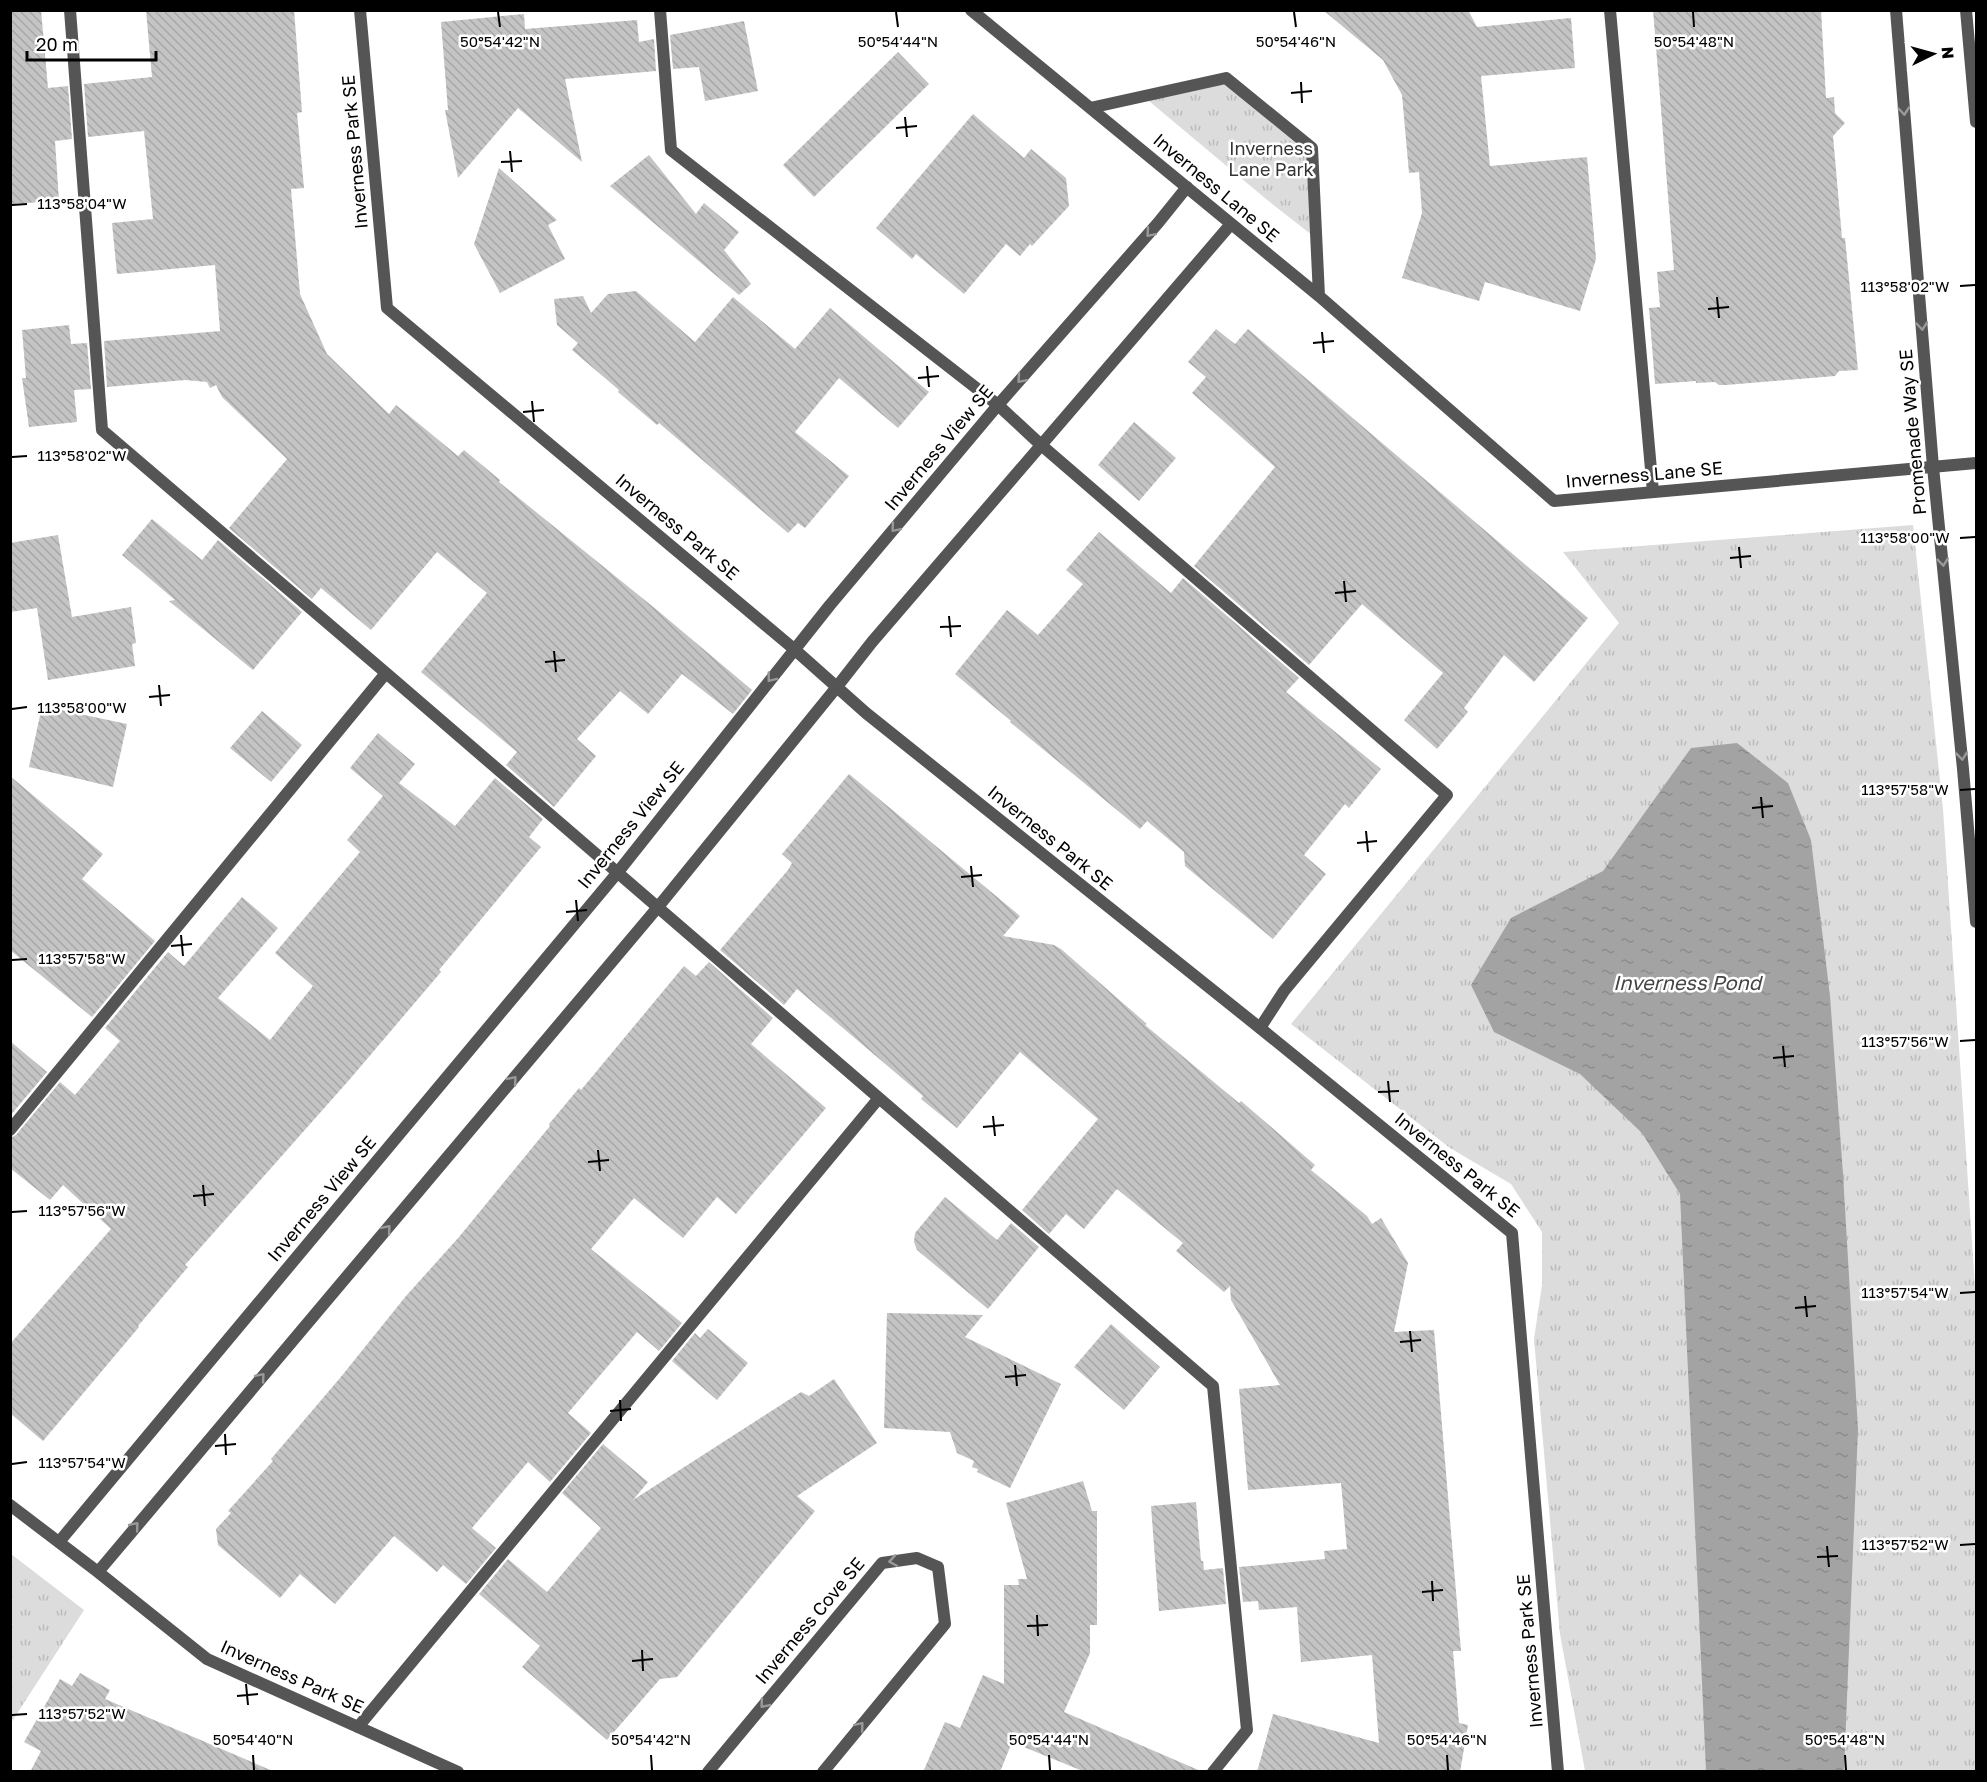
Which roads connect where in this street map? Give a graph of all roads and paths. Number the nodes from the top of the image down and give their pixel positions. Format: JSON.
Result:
{"nodes":[{"id":1,"x":70,"y":10,"type":"edge"},
{"id":2,"x":360,"y":10,"type":"edge"},
{"id":3,"x":660,"y":10,"type":"edge"},
{"id":4,"x":971,"y":10,"type":"edge"},
{"id":5,"x":1610,"y":10,"type":"edge"},
{"id":6,"x":1896,"y":10,"type":"edge"},
{"id":7,"x":1966,"y":10,"type":"edge"},
{"id":8,"x":1090,"y":108,"type":"junction"},
{"id":9,"x":1977,"y":123,"type":"edge"},
{"id":10,"x":1187,"y":187,"type":"junction"},
{"id":11,"x":1231,"y":224,"type":"junction"},
{"id":12,"x":1319,"y":296,"type":"junction"},
{"id":13,"x":998,"y":405,"type":"junction"},
{"id":14,"x":1040,"y":444,"type":"junction"},
{"id":15,"x":1977,"y":463,"type":"edge"},
{"id":16,"x":1934,"y":467,"type":"junction"},
{"id":17,"x":1653,"y":492,"type":"junction"},
{"id":18,"x":794,"y":649,"type":"junction"},
{"id":19,"x":386,"y":673,"type":"junction"},
{"id":20,"x":836,"y":688,"type":"junction"},
{"id":21,"x":618,"y":872,"type":"junction"},
{"id":22,"x":658,"y":907,"type":"junction"},
{"id":23,"x":1977,"y":922,"type":"edge"},
{"id":24,"x":1260,"y":1028,"type":"junction"},
{"id":25,"x":879,"y":1098,"type":"junction"},
{"id":26,"x":10,"y":1130,"type":"edge"},
{"id":27,"x":10,"y":1505,"type":"edge"},
{"id":28,"x":59,"y":1542,"type":"junction"},
{"id":29,"x":98,"y":1572,"type":"junction"},
{"id":30,"x":358,"y":1727,"type":"junction"},
{"id":31,"x":458,"y":1772,"type":"edge"},
{"id":32,"x":708,"y":1772,"type":"edge"},
{"id":33,"x":823,"y":1772,"type":"edge"},
{"id":34,"x":1213,"y":1772,"type":"edge"},
{"id":35,"x":1558,"y":1772,"type":"edge"}],
"edges":[{"from":1,"to":19,"type":"street"},
{"from":2,"to":18,"type":"street","name":"Inverness Park SE"},
{"from":3,"to":13,"type":"street"},
{"from":4,"to":8,"type":"street","name":"Inverness Lane SE"},
{"from":5,"to":17,"type":"street"},
{"from":6,"to":16,"type":"street","name":"Promenade Way SE","one_way":true},
{"from":7,"to":9,"type":"street"},
{"from":8,"to":10,"type":"street","name":"Inverness Lane SE"},
{"from":8,"to":12,"type":"street"},
{"from":10,"to":11,"type":"street","name":"Inverness Lane SE"},
{"from":10,"to":13,"type":"street","name":"Inverness View SE","one_way":true},
{"from":11,"to":12,"type":"street","name":"Inverness Lane SE"},
{"from":11,"to":14,"type":"street"},
{"from":12,"to":17,"type":"street","name":"Inverness Lane SE"},
{"from":13,"to":14,"type":"street"},
{"from":13,"to":18,"type":"street","name":"Inverness View SE","one_way":true},
{"from":14,"to":20,"type":"street"},
{"from":14,"to":24,"type":"street"},
{"from":15,"to":16,"type":"street","name":"Inverness Lane SE"},
{"from":16,"to":17,"type":"street","name":"Inverness Lane SE"},
{"from":16,"to":23,"type":"street","name":"Promenade Way SE","one_way":true},
{"from":18,"to":20,"type":"street","name":"Inverness Park SE"},
{"from":18,"to":21,"type":"street","name":"Inverness View SE","one_way":true},
{"from":19,"to":21,"type":"street"},
{"from":19,"to":26,"type":"street"},
{"from":20,"to":22,"type":"street"},
{"from":20,"to":24,"type":"street","name":"Inverness Park SE"},
{"from":21,"to":22,"type":"street"},
{"from":21,"to":28,"type":"street","name":"Inverness View SE"},
{"from":22,"to":25,"type":"street"},
{"from":29,"to":22,"type":"street","one_way":true},
{"from":24,"to":35,"type":"street","name":"Inverness Park SE"},
{"from":25,"to":30,"type":"street"},
{"from":25,"to":34,"type":"street"},
{"from":27,"to":28,"type":"street","name":"Inverness Park SE"},
{"from":28,"to":29,"type":"street","name":"Inverness Park SE"},
{"from":29,"to":30,"type":"street","name":"Inverness Park SE"},
{"from":30,"to":31,"type":"street","name":"Inverness Park SE"},
{"from":33,"to":32,"type":"street","name":"Inverness Cove SE","one_way":true}]}
